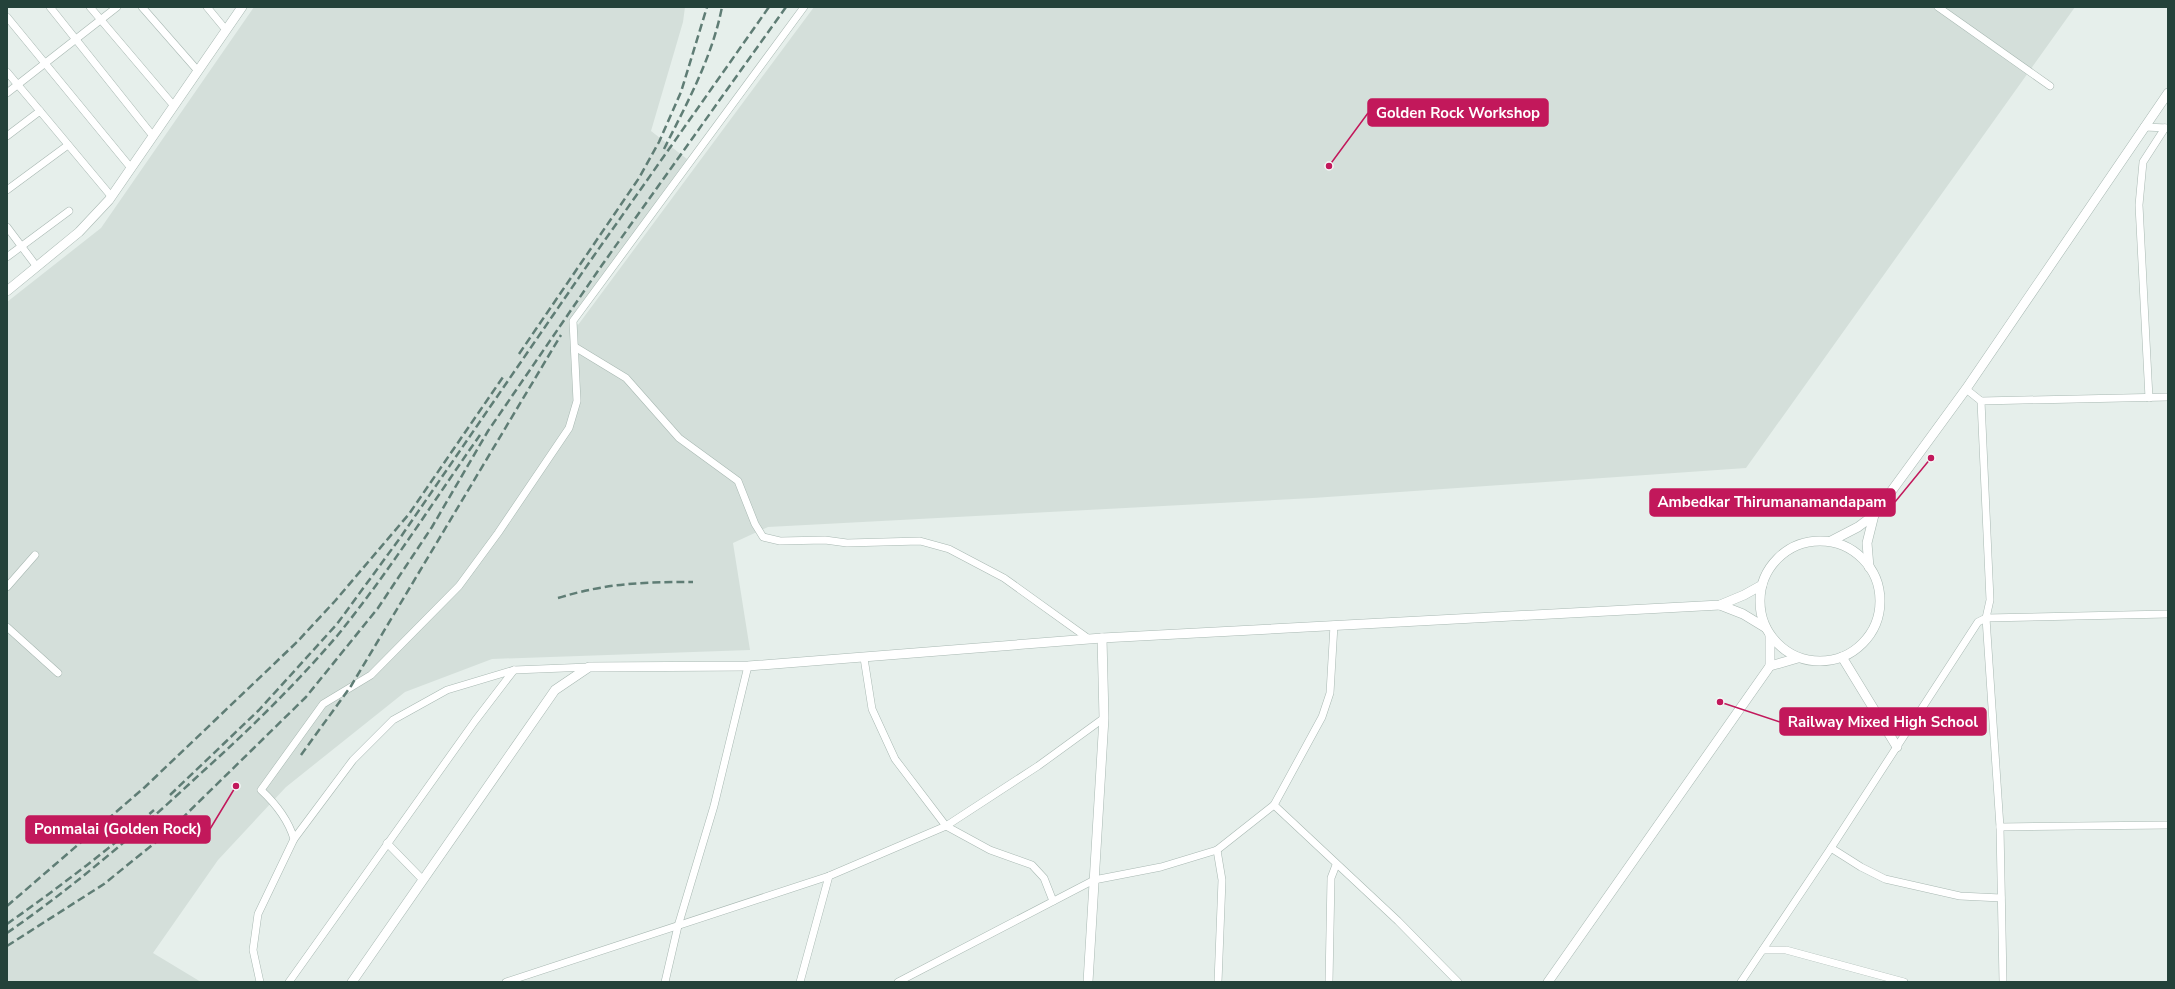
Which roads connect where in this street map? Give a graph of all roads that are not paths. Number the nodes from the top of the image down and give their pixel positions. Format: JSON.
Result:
{"nodes":[{"id":1,"x":50,"y":7,"type":"edge"},
{"id":2,"x":90,"y":7,"type":"edge"},
{"id":3,"x":117,"y":7,"type":"edge"},
{"id":4,"x":142,"y":7,"type":"edge"},
{"id":5,"x":207,"y":7,"type":"edge"},
{"id":6,"x":242,"y":7,"type":"edge"},
{"id":7,"x":804,"y":7,"type":"edge"},
{"id":8,"x":1938,"y":7,"type":"edge"},
{"id":9,"x":7,"y":17,"type":"edge"},
{"id":10,"x":101,"y":20,"type":"junction"},
{"id":11,"x":226,"y":30,"type":"junction"},
{"id":12,"x":76,"y":40,"type":"junction"},
{"id":13,"x":45,"y":64,"type":"junction"},
{"id":14,"x":198,"y":71,"type":"junction"},
{"id":15,"x":7,"y":72,"type":"edge"},
{"id":16,"x":17,"y":85,"type":"junction"},
{"id":17,"x":2050,"y":86,"type":"dead end"},
{"id":18,"x":7,"y":93,"type":"edge"},
{"id":19,"x":2168,"y":93,"type":"edge"},
{"id":20,"x":174,"y":106,"type":"junction"},
{"id":21,"x":40,"y":111,"type":"junction"},
{"id":22,"x":2144,"y":127,"type":"junction"},
{"id":23,"x":2166,"y":128,"type":"edge"},
{"id":24,"x":7,"y":136,"type":"edge"},
{"id":25,"x":153,"y":136,"type":"junction"},
{"id":26,"x":68,"y":144,"type":"junction"},
{"id":27,"x":131,"y":168,"type":"junction"},
{"id":28,"x":7,"y":190,"type":"edge"},
{"id":29,"x":111,"y":196,"type":"junction"},
{"id":30,"x":69,"y":211,"type":"dead end"},
{"id":31,"x":7,"y":227,"type":"edge"},
{"id":32,"x":21,"y":246,"type":"junction"},
{"id":33,"x":7,"y":257,"type":"edge"},
{"id":34,"x":37,"y":267,"type":"junction"},
{"id":35,"x":7,"y":291,"type":"edge"},
{"id":36,"x":574,"y":347,"type":"junction"},
{"id":37,"x":1966,"y":389,"type":"junction"},
{"id":38,"x":2149,"y":398,"type":"junction"},
{"id":39,"x":2168,"y":398,"type":"edge"},
{"id":40,"x":1981,"y":401,"type":"junction"},
{"id":41,"x":1874,"y":515,"type":"junction"},
{"id":42,"x":1831,"y":540,"type":"junction"},
{"id":43,"x":35,"y":555,"type":"dead end"},
{"id":44,"x":1869,"y":567,"type":"junction"},
{"id":45,"x":1762,"y":584,"type":"junction"},
{"id":46,"x":7,"y":587,"type":"edge"},
{"id":47,"x":1720,"y":605,"type":"junction"},
{"id":48,"x":2168,"y":614,"type":"edge"},
{"id":49,"x":1986,"y":618,"type":"junction"},
{"id":50,"x":1334,"y":625,"type":"junction"},
{"id":51,"x":7,"y":627,"type":"edge"},
{"id":52,"x":1768,"y":632,"type":"junction"},
{"id":53,"x":1102,"y":638,"type":"junction"},
{"id":54,"x":1089,"y":639,"type":"junction"},
{"id":55,"x":1842,"y":657,"type":"junction"},
{"id":56,"x":864,"y":658,"type":"junction"},
{"id":57,"x":1798,"y":658,"type":"junction"},
{"id":58,"x":748,"y":666,"type":"junction"},
{"id":59,"x":1770,"y":666,"type":"junction"},
{"id":60,"x":589,"y":667,"type":"junction"},
{"id":61,"x":514,"y":670,"type":"junction"},
{"id":62,"x":58,"y":673,"type":"dead end"},
{"id":63,"x":1104,"y":718,"type":"junction"},
{"id":64,"x":1897,"y":747,"type":"junction"},
{"id":65,"x":1274,"y":805,"type":"junction"},
{"id":66,"x":2168,"y":825,"type":"edge"},
{"id":67,"x":946,"y":826,"type":"junction"},
{"id":68,"x":2000,"y":827,"type":"junction"},
{"id":69,"x":294,"y":839,"type":"junction"},
{"id":70,"x":387,"y":843,"type":"junction"},
{"id":71,"x":1831,"y":848,"type":"junction"},
{"id":72,"x":1217,"y":850,"type":"junction"},
{"id":73,"x":1336,"y":865,"type":"junction"},
{"id":74,"x":829,"y":876,"type":"junction"},
{"id":75,"x":423,"y":880,"type":"junction"},
{"id":76,"x":1094,"y":880,"type":"junction"},
{"id":77,"x":2001,"y":898,"type":"junction"},
{"id":78,"x":1053,"y":901,"type":"junction"},
{"id":79,"x":678,"y":926,"type":"junction"},
{"id":80,"x":1763,"y":950,"type":"junction"},
{"id":81,"x":260,"y":982,"type":"edge"},
{"id":82,"x":288,"y":982,"type":"edge"},
{"id":83,"x":352,"y":982,"type":"edge"},
{"id":84,"x":506,"y":982,"type":"edge"},
{"id":85,"x":665,"y":982,"type":"edge"},
{"id":86,"x":800,"y":982,"type":"edge"},
{"id":87,"x":898,"y":982,"type":"edge"},
{"id":88,"x":1088,"y":982,"type":"edge"},
{"id":89,"x":1218,"y":982,"type":"edge"},
{"id":90,"x":1329,"y":982,"type":"edge"},
{"id":91,"x":1458,"y":982,"type":"edge"},
{"id":92,"x":1548,"y":982,"type":"edge"},
{"id":93,"x":1741,"y":982,"type":"edge"},
{"id":94,"x":1904,"y":982,"type":"edge"},
{"id":95,"x":2003,"y":982,"type":"edge"}],
"edges":[{"from":1,"to":12,"type":"street"},
{"from":2,"to":10,"type":"street"},
{"from":3,"to":10,"type":"street"},
{"from":4,"to":14,"type":"street"},
{"from":5,"to":11,"type":"street"},
{"from":6,"to":11,"type":"street"},
{"from":7,"to":36,"type":"street"},
{"from":8,"to":17,"type":"street"},
{"from":9,"to":13,"type":"street"},
{"from":10,"to":12,"type":"street"},
{"from":10,"to":20,"type":"street"},
{"from":11,"to":14,"type":"street"},
{"from":12,"to":13,"type":"street"},
{"from":12,"to":25,"type":"street"},
{"from":13,"to":16,"type":"street"},
{"from":13,"to":27,"type":"street"},
{"from":14,"to":20,"type":"street"},
{"from":15,"to":16,"type":"street"},
{"from":16,"to":18,"type":"street"},
{"from":16,"to":21,"type":"street"},
{"from":19,"to":22,"type":"street"},
{"from":20,"to":25,"type":"street"},
{"from":21,"to":24,"type":"street"},
{"from":21,"to":26,"type":"street"},
{"from":22,"to":23,"type":"street"},
{"from":22,"to":37,"type":"street"},
{"from":23,"to":38,"type":"street"},
{"from":25,"to":27,"type":"street"},
{"from":26,"to":28,"type":"street"},
{"from":26,"to":29,"type":"street"},
{"from":27,"to":29,"type":"street"},
{"from":29,"to":34,"type":"street"},
{"from":30,"to":32,"type":"street"},
{"from":31,"to":32,"type":"street"},
{"from":32,"to":33,"type":"street"},
{"from":32,"to":34,"type":"street"},
{"from":34,"to":35,"type":"street"},
{"from":36,"to":54,"type":"street"},
{"from":36,"to":69,"type":"street"},
{"from":37,"to":40,"type":"street"},
{"from":37,"to":41,"type":"street"},
{"from":38,"to":39,"type":"street"},
{"from":38,"to":40,"type":"street"},
{"from":40,"to":49,"type":"street"},
{"from":41,"to":42,"type":"street"},
{"from":41,"to":44,"type":"street"},
{"from":42,"to":44,"type":"street"},
{"from":42,"to":45,"type":"street"},
{"from":43,"to":46,"type":"street"},
{"from":44,"to":55,"type":"street"},
{"from":45,"to":47,"type":"street"},
{"from":45,"to":52,"type":"street"},
{"from":47,"to":50,"type":"street"},
{"from":47,"to":52,"type":"street"},
{"from":48,"to":49,"type":"street"},
{"from":49,"to":64,"type":"street"},
{"from":49,"to":68,"type":"street"},
{"from":50,"to":53,"type":"street"},
{"from":50,"to":65,"type":"street"},
{"from":51,"to":62,"type":"street"},
{"from":52,"to":57,"type":"street"},
{"from":52,"to":59,"type":"street"},
{"from":53,"to":54,"type":"street"},
{"from":53,"to":63,"type":"street"},
{"from":54,"to":56,"type":"street"},
{"from":55,"to":57,"type":"street"},
{"from":55,"to":64,"type":"street"},
{"from":56,"to":58,"type":"street"},
{"from":56,"to":67,"type":"street"},
{"from":57,"to":59,"type":"street"},
{"from":58,"to":60,"type":"street"},
{"from":58,"to":79,"type":"street"},
{"from":59,"to":92,"type":"street"},
{"from":60,"to":61,"type":"street"},
{"from":60,"to":75,"type":"street"},
{"from":61,"to":69,"type":"street"},
{"from":61,"to":70,"type":"street"},
{"from":63,"to":67,"type":"street"},
{"from":63,"to":76,"type":"street"},
{"from":64,"to":71,"type":"street"},
{"from":65,"to":72,"type":"street"},
{"from":65,"to":73,"type":"street"},
{"from":66,"to":68,"type":"street"},
{"from":67,"to":74,"type":"street"},
{"from":67,"to":78,"type":"street"},
{"from":68,"to":77,"type":"street"},
{"from":69,"to":81,"type":"street"},
{"from":70,"to":75,"type":"street"},
{"from":70,"to":82,"type":"street"},
{"from":71,"to":77,"type":"street"},
{"from":71,"to":80,"type":"street"},
{"from":72,"to":76,"type":"street"},
{"from":72,"to":89,"type":"street"},
{"from":73,"to":90,"type":"street"},
{"from":73,"to":91,"type":"street"},
{"from":74,"to":79,"type":"street"},
{"from":74,"to":86,"type":"street"},
{"from":75,"to":83,"type":"street"},
{"from":76,"to":78,"type":"street"},
{"from":76,"to":88,"type":"street"},
{"from":77,"to":95,"type":"street"},
{"from":78,"to":87,"type":"street"},
{"from":79,"to":84,"type":"street"},
{"from":79,"to":85,"type":"street"},
{"from":80,"to":93,"type":"street"},
{"from":80,"to":94,"type":"street"}]}
